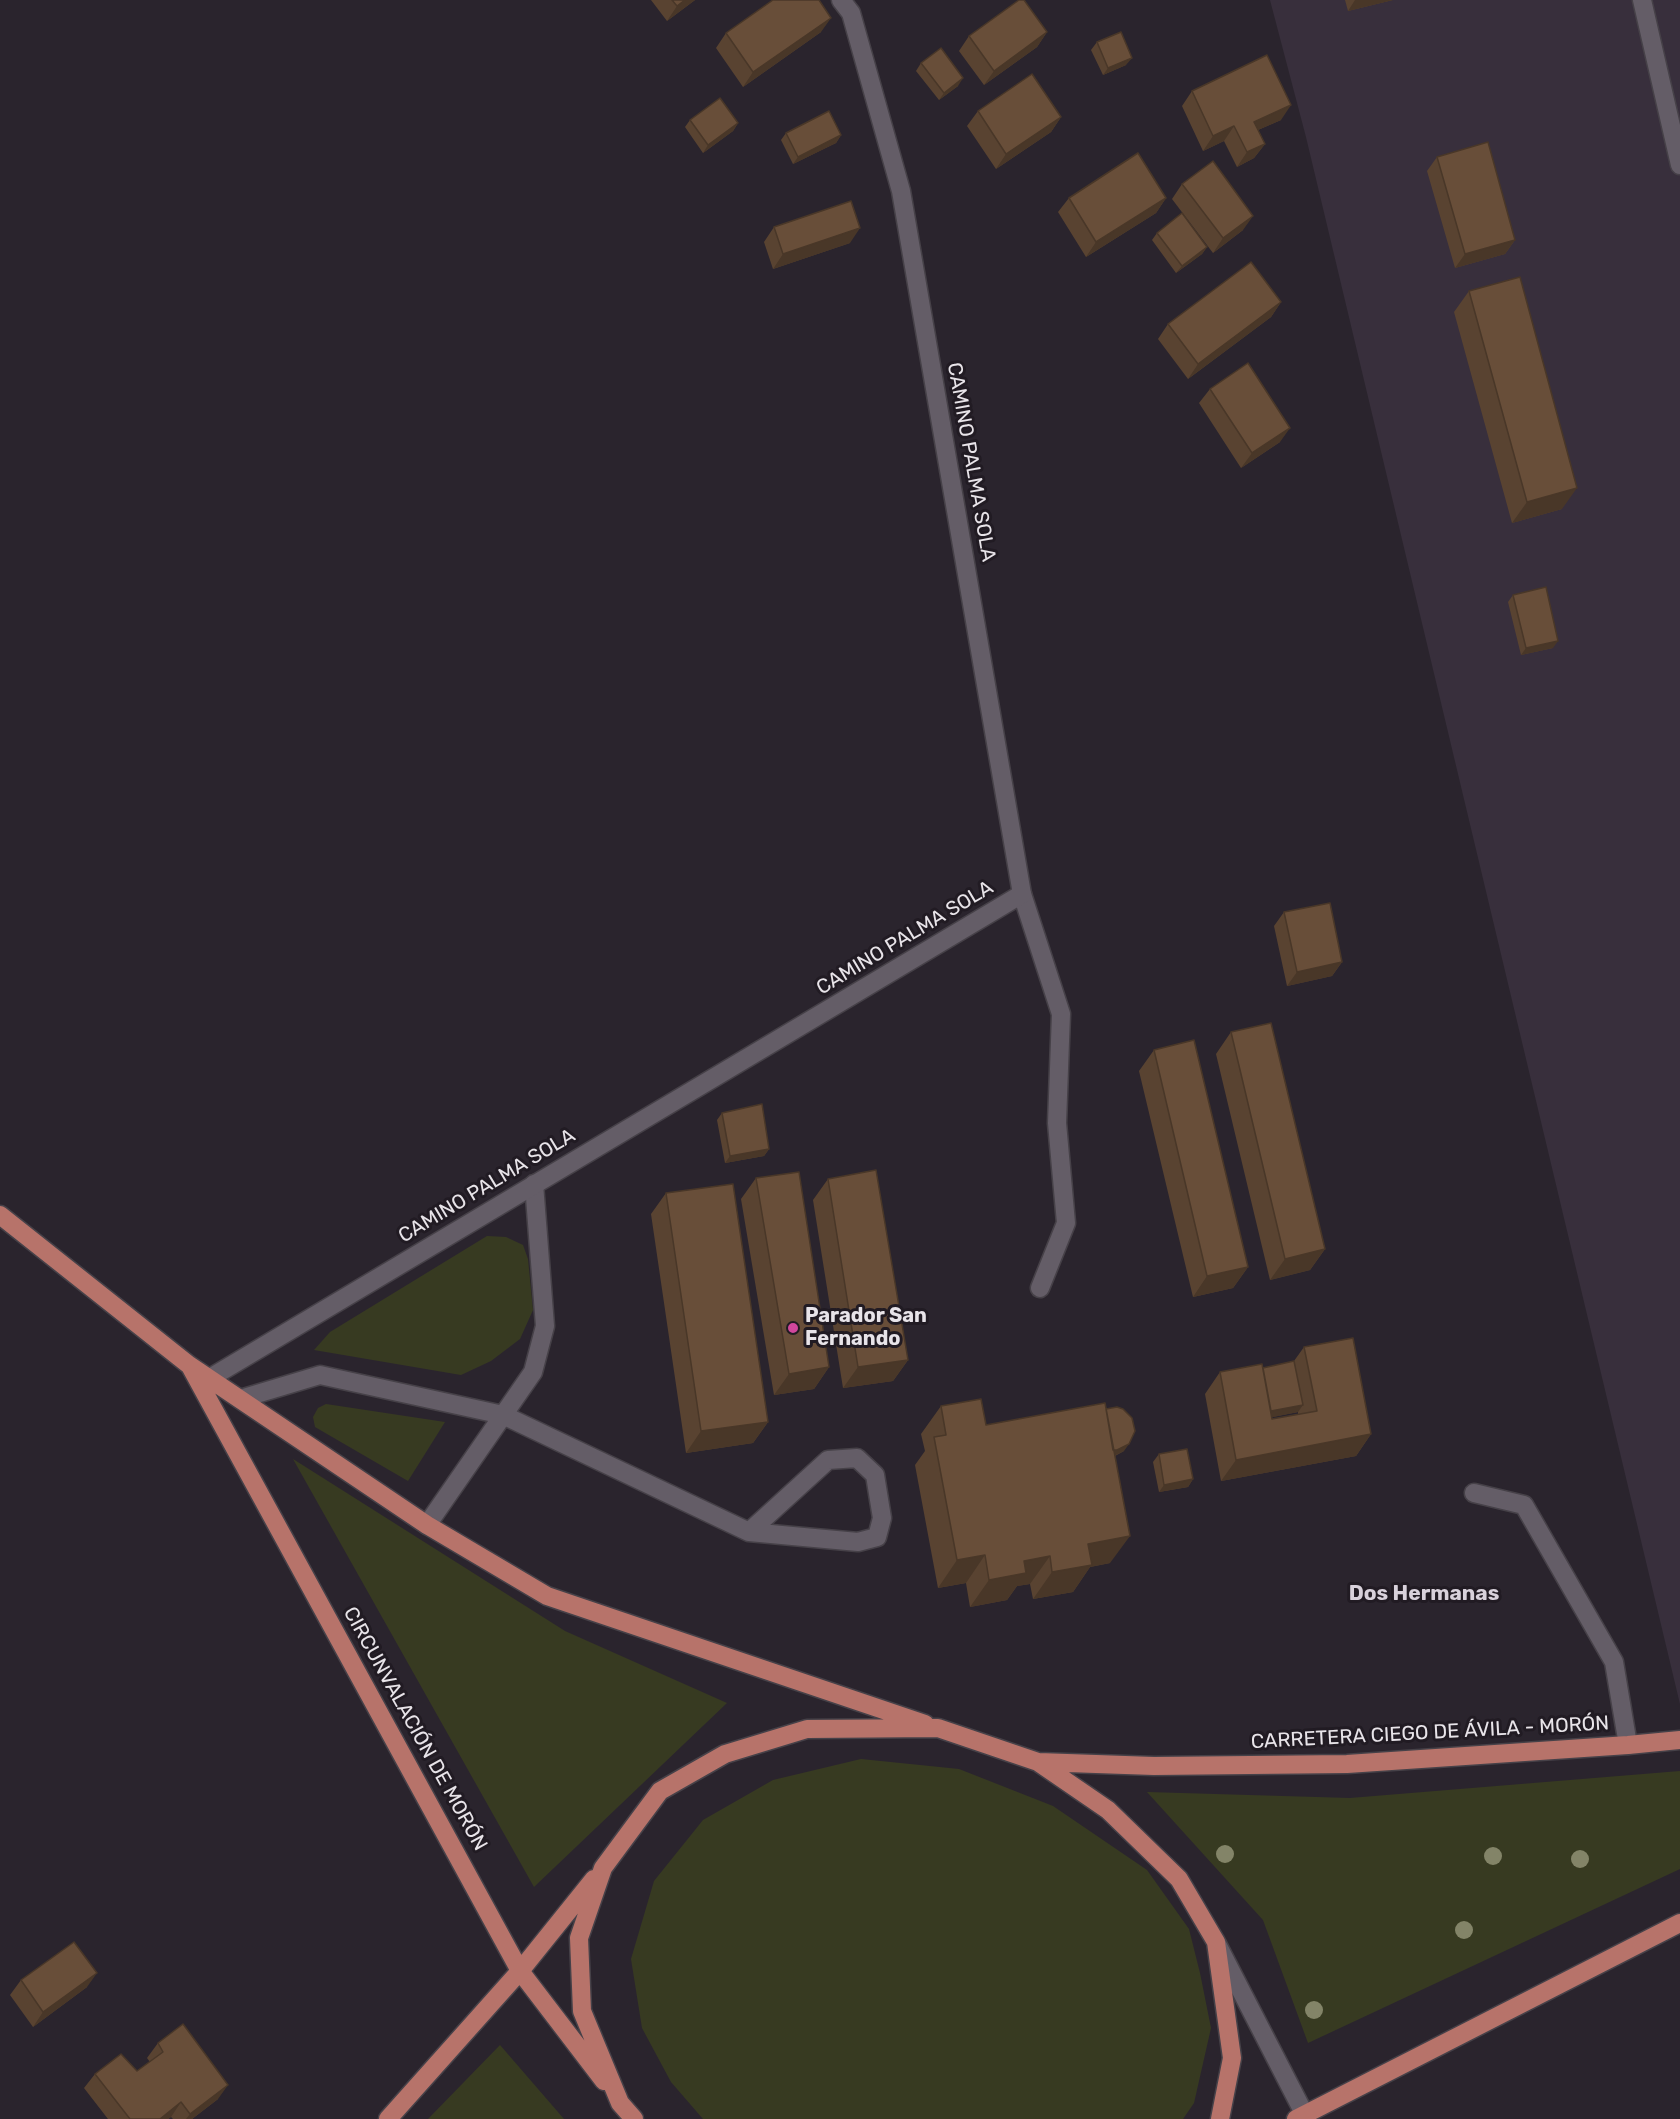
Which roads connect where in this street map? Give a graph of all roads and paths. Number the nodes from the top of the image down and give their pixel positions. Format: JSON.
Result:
{"nodes":[{"id":1,"x":841,"y":0,"type":"edge"},
{"id":2,"x":1642,"y":0,"type":"edge"},
{"id":3,"x":1680,"y":165,"type":"edge"},
{"id":4,"x":1022,"y":894,"type":"junction"},
{"id":5,"x":534,"y":1184,"type":"junction"},
{"id":6,"x":0,"y":1215,"type":"edge"},
{"id":7,"x":1040,"y":1288,"type":"dead end"},
{"id":8,"x":189,"y":1365,"type":"junction"},
{"id":9,"x":210,"y":1378,"type":"junction"},
{"id":10,"x":240,"y":1399,"type":"junction"},
{"id":11,"x":503,"y":1415,"type":"junction"},
{"id":12,"x":1474,"y":1493,"type":"dead end"},
{"id":13,"x":427,"y":1525,"type":"junction"},
{"id":14,"x":749,"y":1532,"type":"junction"},
{"id":15,"x":938,"y":1728,"type":"junction"},
{"id":16,"x":1680,"y":1740,"type":"edge"},
{"id":17,"x":1628,"y":1745,"type":"junction"},
{"id":18,"x":1038,"y":1762,"type":"junction"},
{"id":19,"x":603,"y":1868,"type":"junction"},
{"id":20,"x":1680,"y":1923,"type":"edge"},
{"id":21,"x":1216,"y":1942,"type":"junction"},
{"id":22,"x":520,"y":1971,"type":"junction"},
{"id":23,"x":620,"y":2103,"type":"junction"},
{"id":24,"x":1302,"y":2118,"type":"edge"},
{"id":25,"x":388,"y":2119,"type":"edge"},
{"id":26,"x":634,"y":2119,"type":"edge"},
{"id":27,"x":1220,"y":2119,"type":"edge"}],
"edges":[{"from":1,"to":4,"type":"street","name":"CAMINO PALMA SOLA"},
{"from":2,"to":3,"type":"street"},
{"from":4,"to":5,"type":"street","name":"CAMINO PALMA SOLA"},
{"from":4,"to":7,"type":"street"},
{"from":5,"to":9,"type":"street","name":"CAMINO PALMA SOLA"},
{"from":5,"to":11,"type":"street"},
{"from":6,"to":8,"type":"main road","name":"CIRCUNVALACIÓN DE MORÓN"},
{"from":8,"to":9,"type":"main road","name":"CIRCUNVALACIÓN DE MORÓN"},
{"from":8,"to":22,"type":"main road","name":"CIRCUNVALACIÓN DE MORÓN"},
{"from":9,"to":10,"type":"main road","name":"CIRCUNVALACIÓN DE MORÓN"},
{"from":10,"to":11,"type":"street"},
{"from":10,"to":13,"type":"main road","name":"CIRCUNVALACIÓN DE MORÓN"},
{"from":11,"to":13,"type":"street"},
{"from":11,"to":14,"type":"street"},
{"from":12,"to":17,"type":"street"},
{"from":13,"to":15,"type":"main road","name":"CIRCUNVALACIÓN DE MORÓN"},
{"from":14,"to":14,"type":"street"},
{"from":15,"to":18,"type":"main road","name":"CIRCUNVALACIÓN DE MORÓN"},
{"from":15,"to":19,"type":"main road"},
{"from":16,"to":17,"type":"main road","name":"CARRETERA CIEGO DE ÁVILA - MORÓN"},
{"from":17,"to":18,"type":"main road","name":"CARRETERA CIEGO DE ÁVILA - MORÓN"},
{"from":18,"to":21,"type":"main road"},
{"from":19,"to":22,"type":"main road"},
{"from":19,"to":23,"type":"main road"},
{"from":20,"to":24,"type":"main road"},
{"from":21,"to":24,"type":"street"},
{"from":21,"to":27,"type":"main road"},
{"from":22,"to":23,"type":"main road","name":"CIRCUNVALACIÓN DE MORÓN"},
{"from":22,"to":25,"type":"main road"},
{"from":23,"to":26,"type":"main road"}]}
